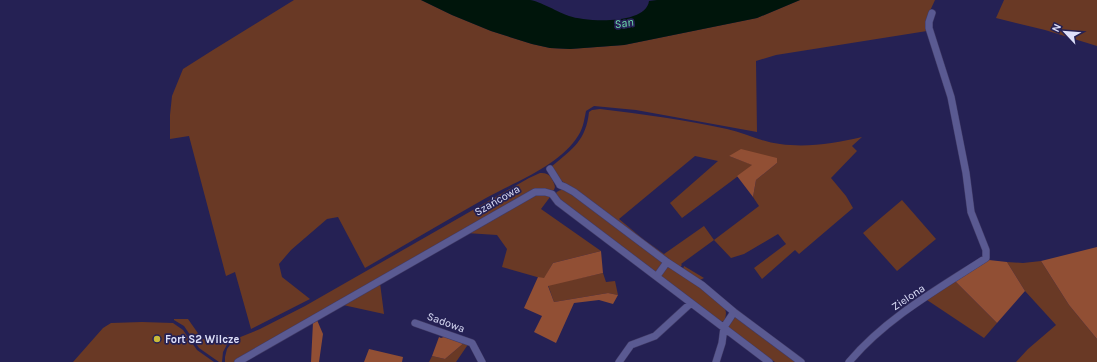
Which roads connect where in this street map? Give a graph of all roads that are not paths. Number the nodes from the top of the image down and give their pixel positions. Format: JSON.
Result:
{"nodes":[{"id":1,"x":932,"y":13,"type":"dead end"},
{"id":2,"x":550,"y":169,"type":"dead end"},
{"id":3,"x":560,"y":185,"type":"junction"},
{"id":4,"x":552,"y":194,"type":"junction"},
{"id":5,"x":667,"y":262,"type":"junction"},
{"id":6,"x":657,"y":276,"type":"junction"},
{"id":7,"x":691,"y":302,"type":"junction"},
{"id":8,"x":734,"y":312,"type":"junction"},
{"id":9,"x":416,"y":323,"type":"dead end"},
{"id":10,"x":724,"y":327,"type":"junction"},
{"id":11,"x":238,"y":362,"type":"edge"},
{"id":12,"x":482,"y":362,"type":"edge"},
{"id":13,"x":619,"y":362,"type":"edge"},
{"id":14,"x":716,"y":362,"type":"edge"},
{"id":15,"x":769,"y":362,"type":"edge"},
{"id":16,"x":801,"y":362,"type":"edge"},
{"id":17,"x":849,"y":362,"type":"edge"}],
"edges":[{"from":1,"to":17,"type":"street","name":"Zielona"},
{"from":2,"to":3,"type":"street"},
{"from":3,"to":4,"type":"street"},
{"from":3,"to":5,"type":"street"},
{"from":4,"to":6,"type":"street"},
{"from":4,"to":11,"type":"street","name":"Szańcowa"},
{"from":5,"to":6,"type":"street"},
{"from":5,"to":8,"type":"street"},
{"from":6,"to":7,"type":"street"},
{"from":7,"to":10,"type":"street"},
{"from":7,"to":13,"type":"street"},
{"from":8,"to":10,"type":"street"},
{"from":8,"to":16,"type":"street"},
{"from":9,"to":12,"type":"street","name":"Sadowa"},
{"from":10,"to":14,"type":"street"},
{"from":10,"to":15,"type":"street"}]}
